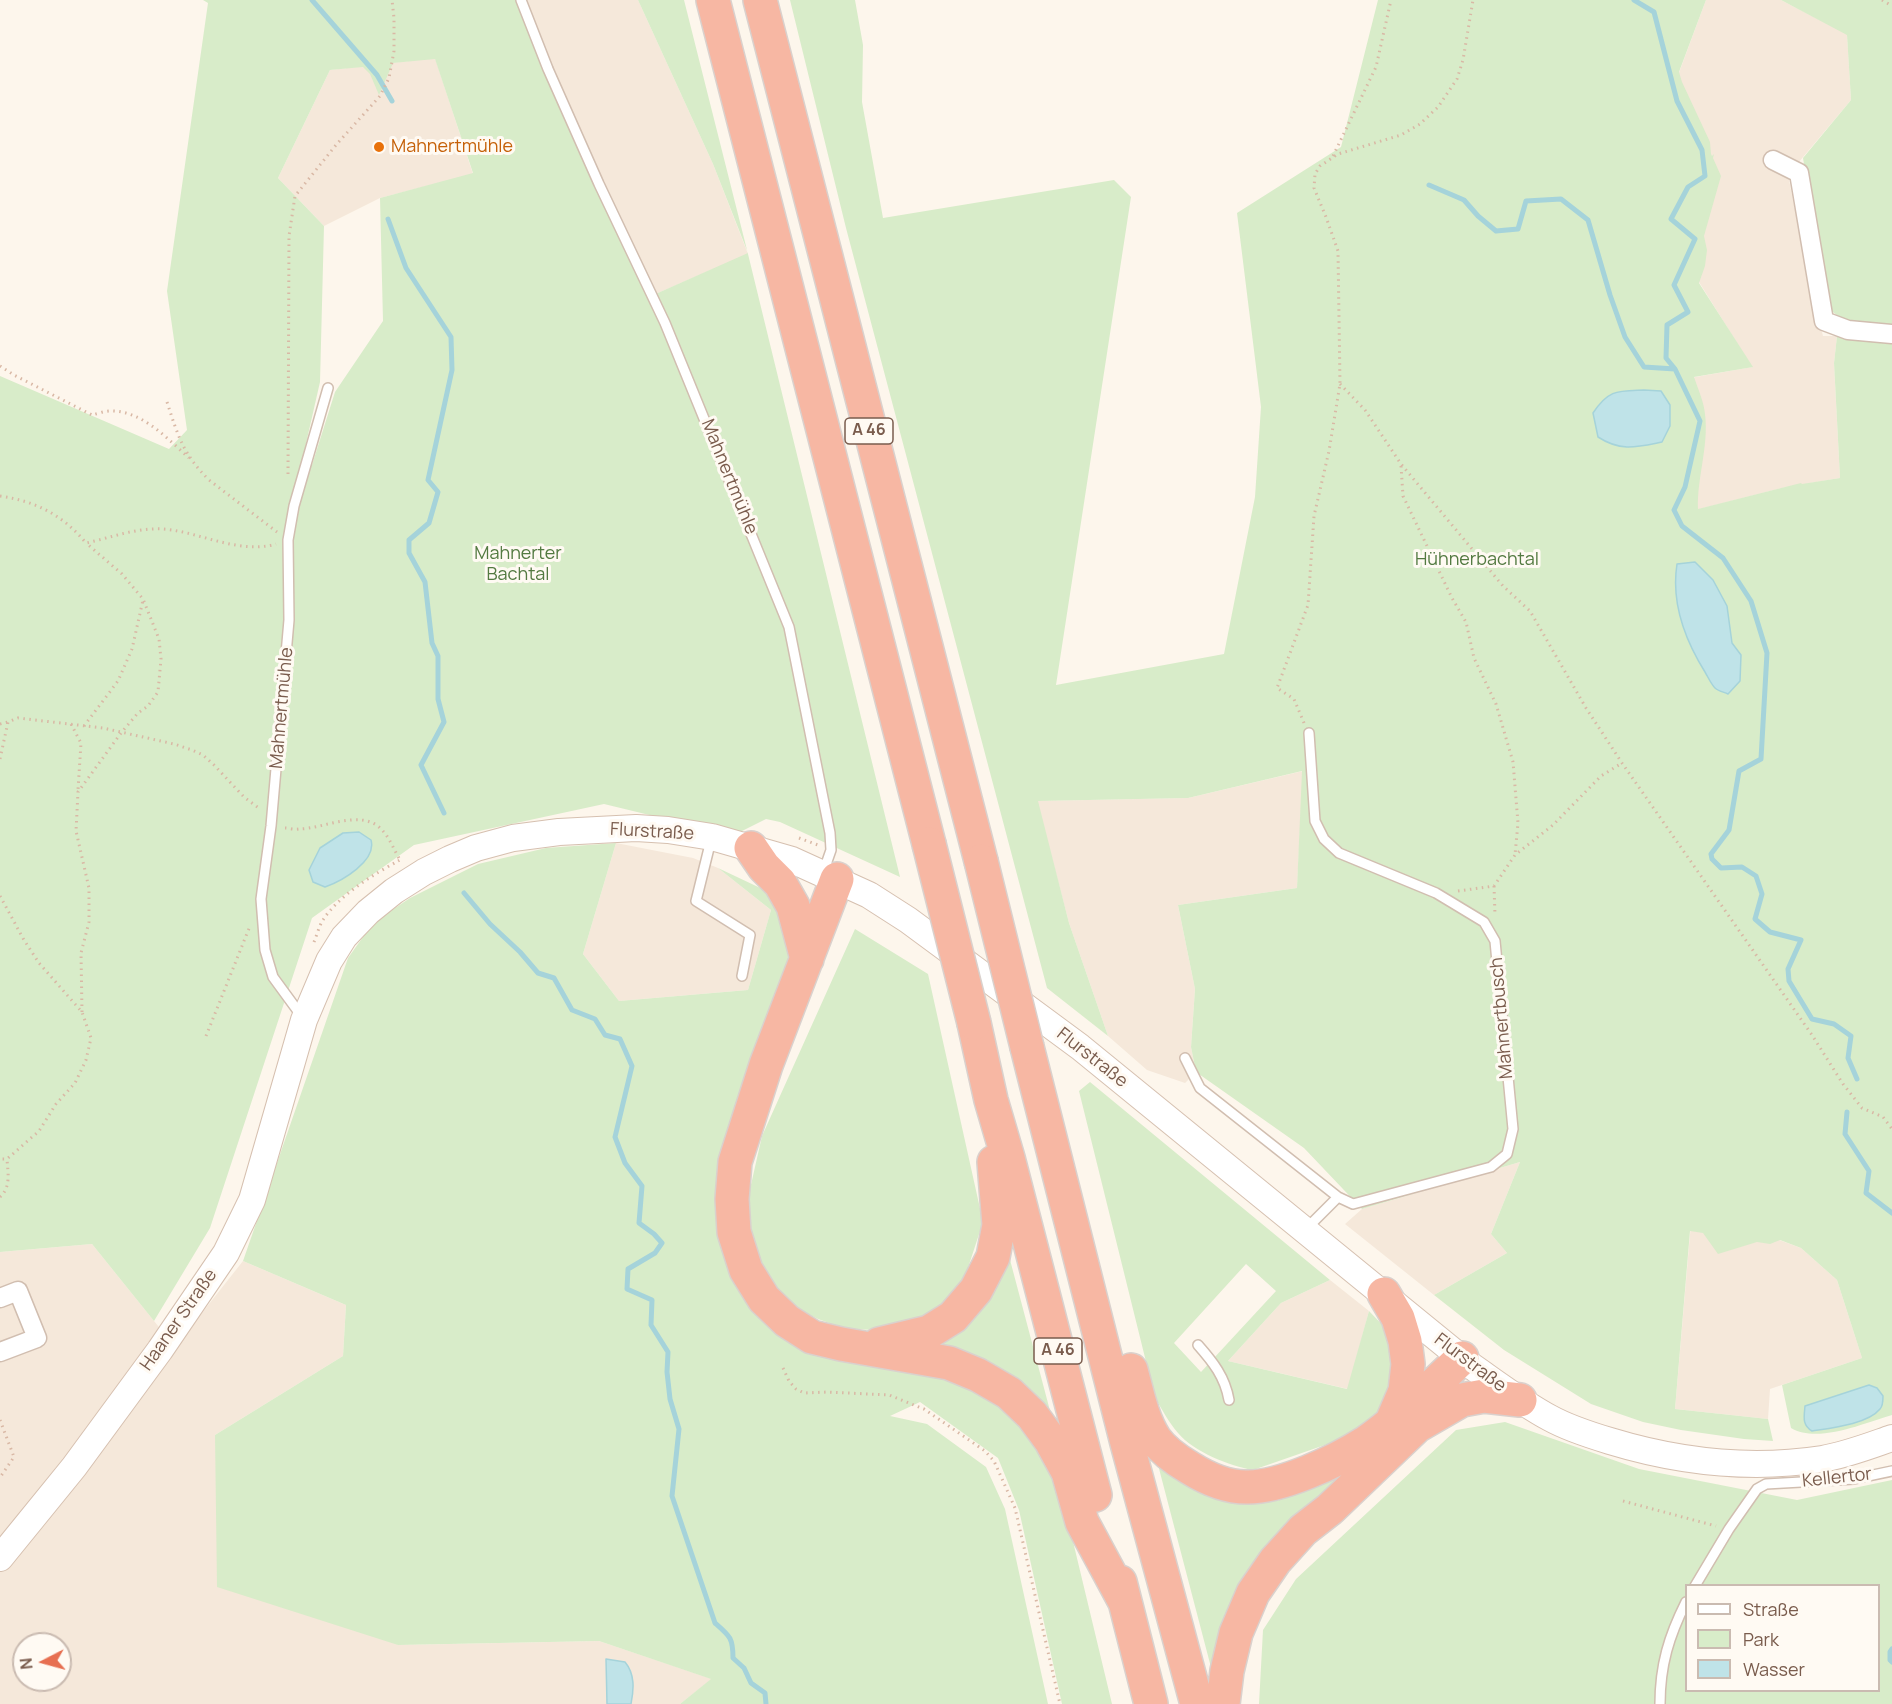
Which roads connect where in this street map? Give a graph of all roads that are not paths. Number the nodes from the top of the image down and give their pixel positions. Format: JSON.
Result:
{"nodes":[{"id":1,"x":521,"y":0,"type":"edge"},
{"id":2,"x":713,"y":0,"type":"edge"},
{"id":3,"x":759,"y":0,"type":"edge"},
{"id":4,"x":1773,"y":160,"type":"dead end"},
{"id":5,"x":1892,"y":334,"type":"edge"},
{"id":6,"x":328,"y":388,"type":"dead end"},
{"id":7,"x":1309,"y":732,"type":"road end"},
{"id":8,"x":712,"y":837,"type":"junction"},
{"id":9,"x":751,"y":848,"type":"junction"},
{"id":10,"x":830,"y":876,"type":"junction"},
{"id":11,"x":807,"y":959,"type":"junction"},
{"id":12,"x":742,"y":976,"type":"dead end"},
{"id":13,"x":304,"y":1020,"type":"junction"},
{"id":14,"x":294,"y":1049,"type":"joint"},
{"id":15,"x":1185,"y":1058,"type":"dead end"},
{"id":16,"x":991,"y":1100,"type":"junction"},
{"id":17,"x":1338,"y":1197,"type":"junction"},
{"id":18,"x":1304,"y":1231,"type":"junction"},
{"id":19,"x":1083,"y":1269,"type":"junction"},
{"id":20,"x":1384,"y":1294,"type":"junction"},
{"id":21,"x":0,"y":1298,"type":"edge"},
{"id":22,"x":1198,"y":1345,"type":"dead end"},
{"id":23,"x":863,"y":1347,"type":"junction"},
{"id":24,"x":0,"y":1352,"type":"edge"},
{"id":25,"x":1466,"y":1362,"type":"junction"},
{"id":26,"x":1229,"y":1400,"type":"dead end"},
{"id":27,"x":1520,"y":1400,"type":"junction"},
{"id":28,"x":1404,"y":1424,"type":"junction"},
{"id":29,"x":1892,"y":1438,"type":"edge"},
{"id":30,"x":1892,"y":1470,"type":"edge"},
{"id":31,"x":0,"y":1558,"type":"edge"},
{"id":32,"x":1696,"y":1584,"type":"edge"},
{"id":33,"x":1125,"y":1602,"type":"junction"},
{"id":34,"x":1685,"y":1604,"type":"edge"},
{"id":35,"x":1151,"y":1704,"type":"edge"},
{"id":36,"x":1197,"y":1704,"type":"edge"},
{"id":37,"x":1223,"y":1704,"type":"edge"},
{"id":38,"x":1660,"y":1704,"type":"edge"}],
"edges":[{"from":1,"to":10,"type":"lane","name":"Mahnertmühle"},
{"from":2,"to":16,"type":"highway","number":"A 46","bridge":true},
{"from":3,"to":19,"type":"highway","number":"A 46","bridge":true},
{"from":4,"to":5,"type":"street"},
{"from":6,"to":13,"type":"lane","name":"Mahnertmühle"},
{"from":7,"to":17,"type":"lane","name":"Mahnertbusch"},
{"from":8,"to":9,"type":"main road","name":"Flurstraße"},
{"from":8,"to":12,"type":"lane"},
{"from":8,"to":13,"type":"main road","name":"Flurstraße"},
{"from":9,"to":10,"type":"main road","name":"Flurstraße"},
{"from":9,"to":11,"type":"highway"},
{"from":10,"to":11,"type":"highway"},
{"from":10,"to":18,"type":"main road","name":"Flurstraße"},
{"from":11,"to":23,"type":"highway"},
{"from":13,"to":14,"type":"main road","name":"Flurstraße"},
{"from":14,"to":31,"type":"main road","name":"Haaner Straße"},
{"from":15,"to":17,"type":"lane"},
{"from":16,"to":23,"type":"highway"},
{"from":16,"to":33,"type":"highway","number":"A 46"},
{"from":17,"to":18,"type":"lane"},
{"from":18,"to":20,"type":"main road","name":"Flurstraße"},
{"from":19,"to":28,"type":"highway"},
{"from":19,"to":36,"type":"highway","number":"A 46"},
{"from":20,"to":25,"type":"main road","name":"Flurstraße"},
{"from":20,"to":28,"type":"highway"},
{"from":21,"to":24,"type":"street"},
{"from":22,"to":26,"type":"lane"},
{"from":23,"to":33,"type":"highway"},
{"from":25,"to":27,"type":"main road","name":"Flurstraße"},
{"from":25,"to":28,"type":"highway"},
{"from":27,"to":28,"type":"highway"},
{"from":27,"to":29,"type":"main road","name":"Flurstraße"},
{"from":28,"to":37,"type":"highway"},
{"from":30,"to":32,"type":"lane","name":"Kellertor"},
{"from":33,"to":35,"type":"highway","number":"A 46"},
{"from":34,"to":38,"type":"lane"}]}
